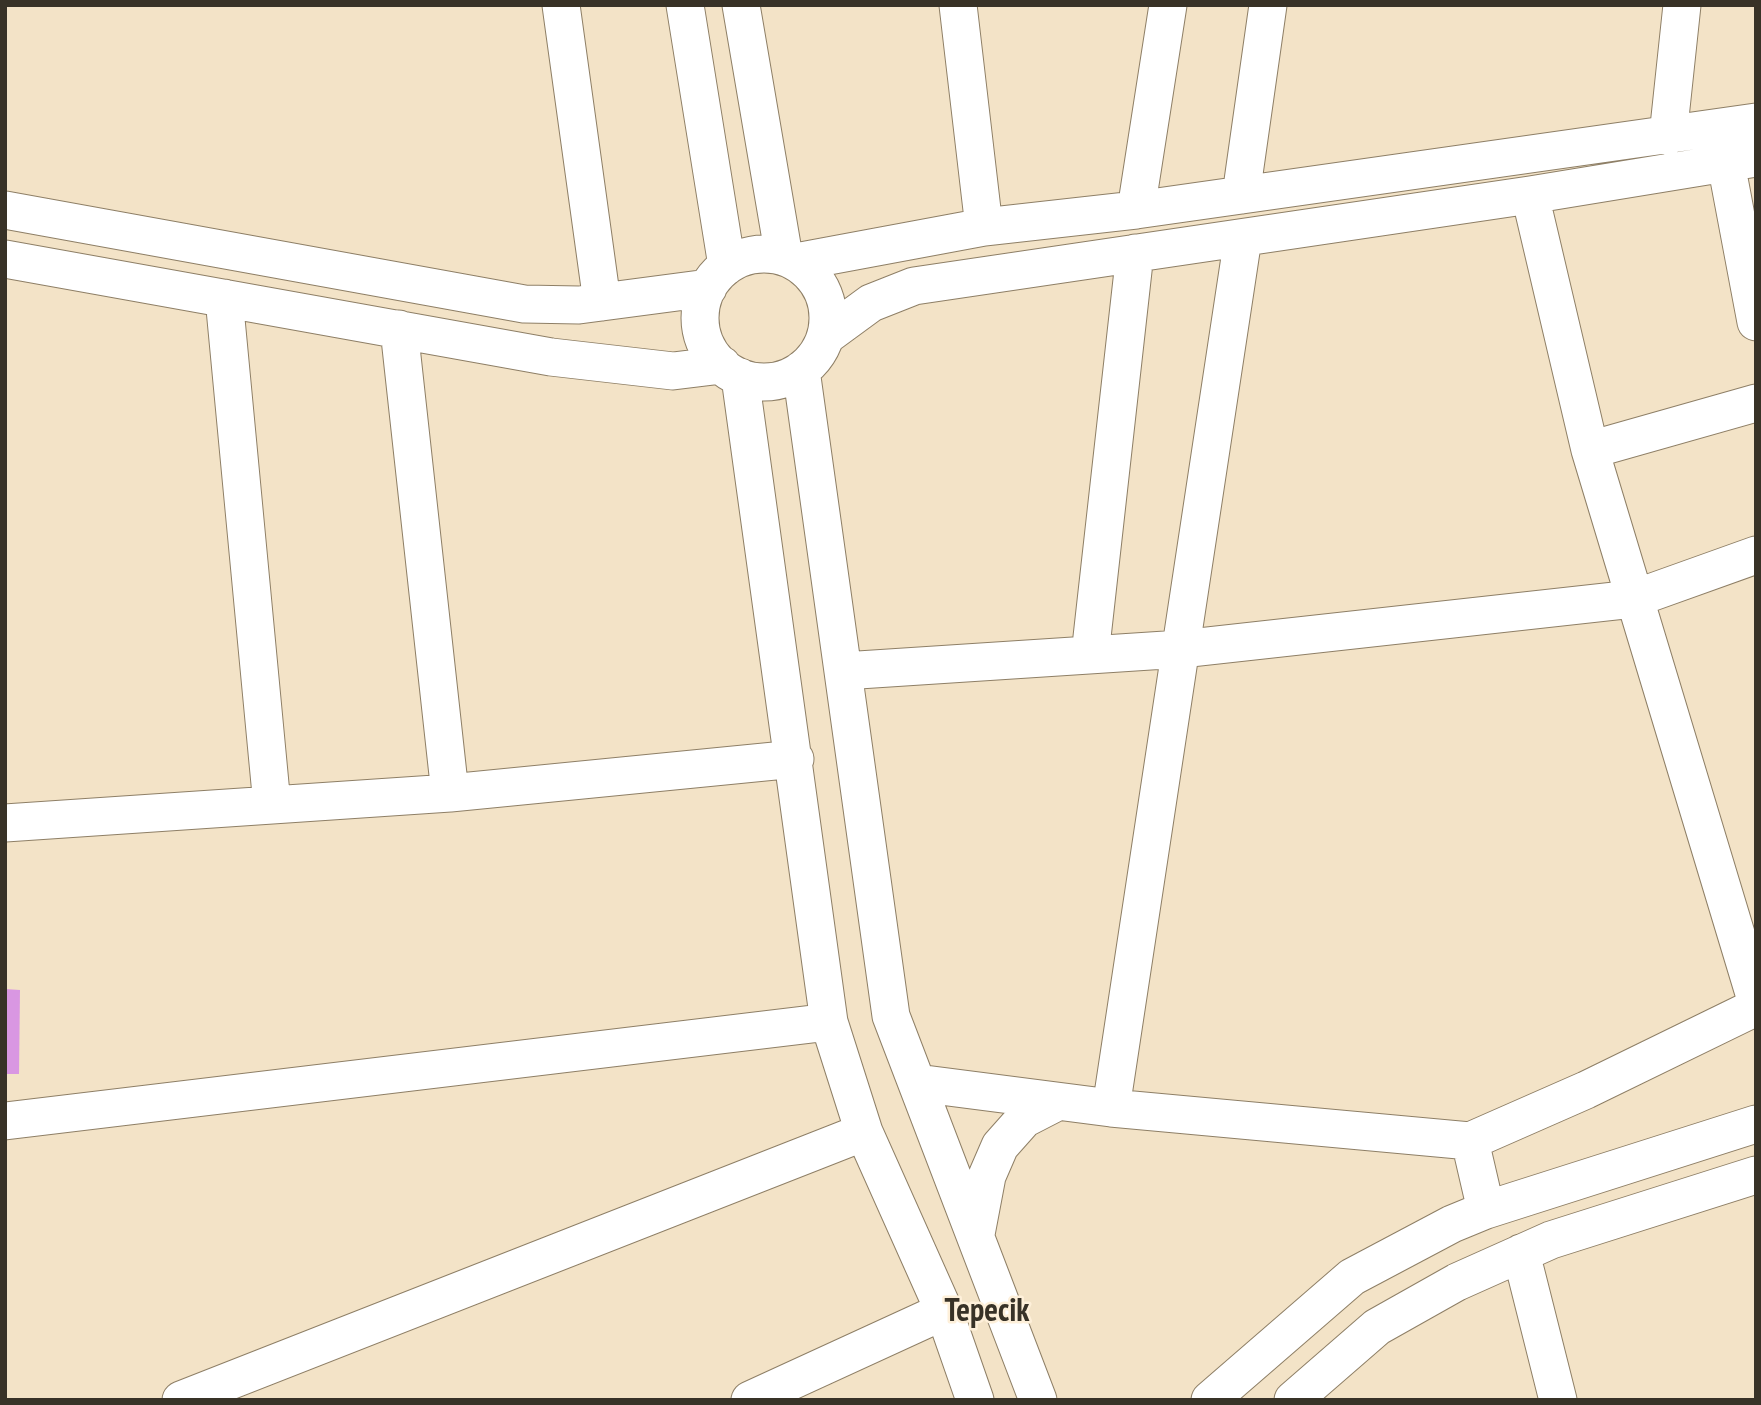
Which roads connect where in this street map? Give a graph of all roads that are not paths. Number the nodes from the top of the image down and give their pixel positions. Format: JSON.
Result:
{"nodes":[{"id":1,"x":561,"y":5,"type":"edge"},
{"id":2,"x":685,"y":5,"type":"edge"},
{"id":3,"x":741,"y":5,"type":"edge"},
{"id":4,"x":958,"y":5,"type":"edge"},
{"id":5,"x":1168,"y":5,"type":"edge"},
{"id":6,"x":1268,"y":5,"type":"edge"},
{"id":7,"x":1682,"y":5,"type":"edge"},
{"id":8,"x":1756,"y":122,"type":"edge"},
{"id":9,"x":1668,"y":136,"type":"junction"},
{"id":10,"x":1741,"y":160,"type":"edge"},
{"id":11,"x":1241,"y":195,"type":"junction"},
{"id":12,"x":1530,"y":195,"type":"junction"},
{"id":13,"x":5,"y":210,"type":"edge"},
{"id":14,"x":1136,"y":210,"type":"junction"},
{"id":15,"x":984,"y":227,"type":"junction"},
{"id":16,"x":1243,"y":238,"type":"junction"},
{"id":17,"x":1135,"y":253,"type":"junction"},
{"id":18,"x":5,"y":259,"type":"edge"},
{"id":19,"x":790,"y":260,"type":"junction"},
{"id":20,"x":718,"y":277,"type":"junction"},
{"id":21,"x":223,"y":298,"type":"junction"},
{"id":22,"x":602,"y":302,"type":"junction"},
{"id":23,"x":1756,"y":322,"type":"edge"},
{"id":24,"x":399,"y":329,"type":"junction"},
{"id":25,"x":826,"y":336,"type":"junction"},
{"id":26,"x":801,"y":370,"type":"junction"},
{"id":27,"x":731,"y":371,"type":"junction"},
{"id":28,"x":1756,"y":403,"type":"edge"},
{"id":29,"x":1590,"y":450,"type":"junction"},
{"id":30,"x":1756,"y":555,"type":"edge"},
{"id":31,"x":1633,"y":599,"type":"junction"},
{"id":32,"x":1181,"y":649,"type":"junction"},
{"id":33,"x":1090,"y":655,"type":"junction"},
{"id":34,"x":843,"y":671,"type":"junction"},
{"id":35,"x":795,"y":759,"type":"junction"},
{"id":36,"x":450,"y":793,"type":"junction"},
{"id":37,"x":272,"y":805,"type":"junction"},
{"id":38,"x":5,"y":824,"type":"edge"},
{"id":39,"x":1756,"y":1000,"type":"edge"},
{"id":40,"x":1756,"y":1007,"type":"edge"},
{"id":41,"x":829,"y":1022,"type":"junction"},
{"id":42,"x":917,"y":1083,"type":"junction"},
{"id":43,"x":1057,"y":1102,"type":"junction"},
{"id":44,"x":1111,"y":1108,"type":"junction"},
{"id":45,"x":5,"y":1121,"type":"edge"},
{"id":46,"x":1756,"y":1124,"type":"edge"},
{"id":47,"x":863,"y":1132,"type":"junction"},
{"id":48,"x":1470,"y":1141,"type":"junction"},
{"id":49,"x":1756,"y":1175,"type":"edge"},
{"id":50,"x":1486,"y":1210,"type":"junction"},
{"id":51,"x":976,"y":1234,"type":"junction"},
{"id":52,"x":1521,"y":1253,"type":"junction"},
{"id":53,"x":944,"y":1311,"type":"junction"},
{"id":54,"x":181,"y":1400,"type":"edge"},
{"id":55,"x":750,"y":1400,"type":"edge"},
{"id":56,"x":975,"y":1400,"type":"edge"},
{"id":57,"x":1038,"y":1400,"type":"edge"},
{"id":58,"x":1210,"y":1400,"type":"edge"},
{"id":59,"x":1293,"y":1400,"type":"edge"},
{"id":60,"x":1558,"y":1400,"type":"edge"}],
"edges":[{"from":1,"to":22,"type":"street"},
{"from":2,"to":20,"type":"street"},
{"from":3,"to":19,"type":"street"},
{"from":4,"to":15,"type":"street"},
{"from":5,"to":14,"type":"street"},
{"from":6,"to":11,"type":"street"},
{"from":7,"to":9,"type":"street"},
{"from":8,"to":9,"type":"street"},
{"from":9,"to":11,"type":"street"},
{"from":10,"to":12,"type":"street"},
{"from":10,"to":23,"type":"street"},
{"from":11,"to":14,"type":"street"},
{"from":12,"to":16,"type":"street"},
{"from":12,"to":29,"type":"street"},
{"from":13,"to":22,"type":"street"},
{"from":14,"to":15,"type":"street"},
{"from":15,"to":19,"type":"street"},
{"from":16,"to":17,"type":"street"},
{"from":16,"to":32,"type":"street"},
{"from":17,"to":25,"type":"street"},
{"from":17,"to":33,"type":"street"},
{"from":18,"to":21,"type":"street"},
{"from":19,"to":20,"type":"street"},
{"from":19,"to":25,"type":"street"},
{"from":20,"to":22,"type":"street"},
{"from":20,"to":27,"type":"street"},
{"from":21,"to":24,"type":"street"},
{"from":21,"to":37,"type":"street"},
{"from":24,"to":27,"type":"street"},
{"from":24,"to":36,"type":"street"},
{"from":25,"to":26,"type":"street"},
{"from":26,"to":27,"type":"street"},
{"from":26,"to":34,"type":"street"},
{"from":27,"to":35,"type":"street"},
{"from":28,"to":29,"type":"street"},
{"from":29,"to":31,"type":"street"},
{"from":30,"to":31,"type":"street"},
{"from":31,"to":32,"type":"street"},
{"from":31,"to":39,"type":"street"},
{"from":32,"to":33,"type":"street"},
{"from":32,"to":44,"type":"street"},
{"from":33,"to":34,"type":"street"},
{"from":34,"to":42,"type":"street"},
{"from":35,"to":36,"type":"street"},
{"from":35,"to":41,"type":"street"},
{"from":36,"to":37,"type":"street"},
{"from":37,"to":38,"type":"street"},
{"from":40,"to":48,"type":"street"},
{"from":41,"to":45,"type":"street"},
{"from":41,"to":47,"type":"street"},
{"from":42,"to":43,"type":"street"},
{"from":42,"to":51,"type":"street"},
{"from":43,"to":44,"type":"street"},
{"from":43,"to":51,"type":"street"},
{"from":44,"to":48,"type":"street"},
{"from":46,"to":50,"type":"street"},
{"from":47,"to":53,"type":"street"},
{"from":47,"to":54,"type":"street"},
{"from":48,"to":50,"type":"street"},
{"from":49,"to":52,"type":"street"},
{"from":50,"to":58,"type":"street"},
{"from":51,"to":57,"type":"street"},
{"from":52,"to":59,"type":"street"},
{"from":52,"to":60,"type":"street"},
{"from":53,"to":55,"type":"street"},
{"from":53,"to":56,"type":"street"}]}
